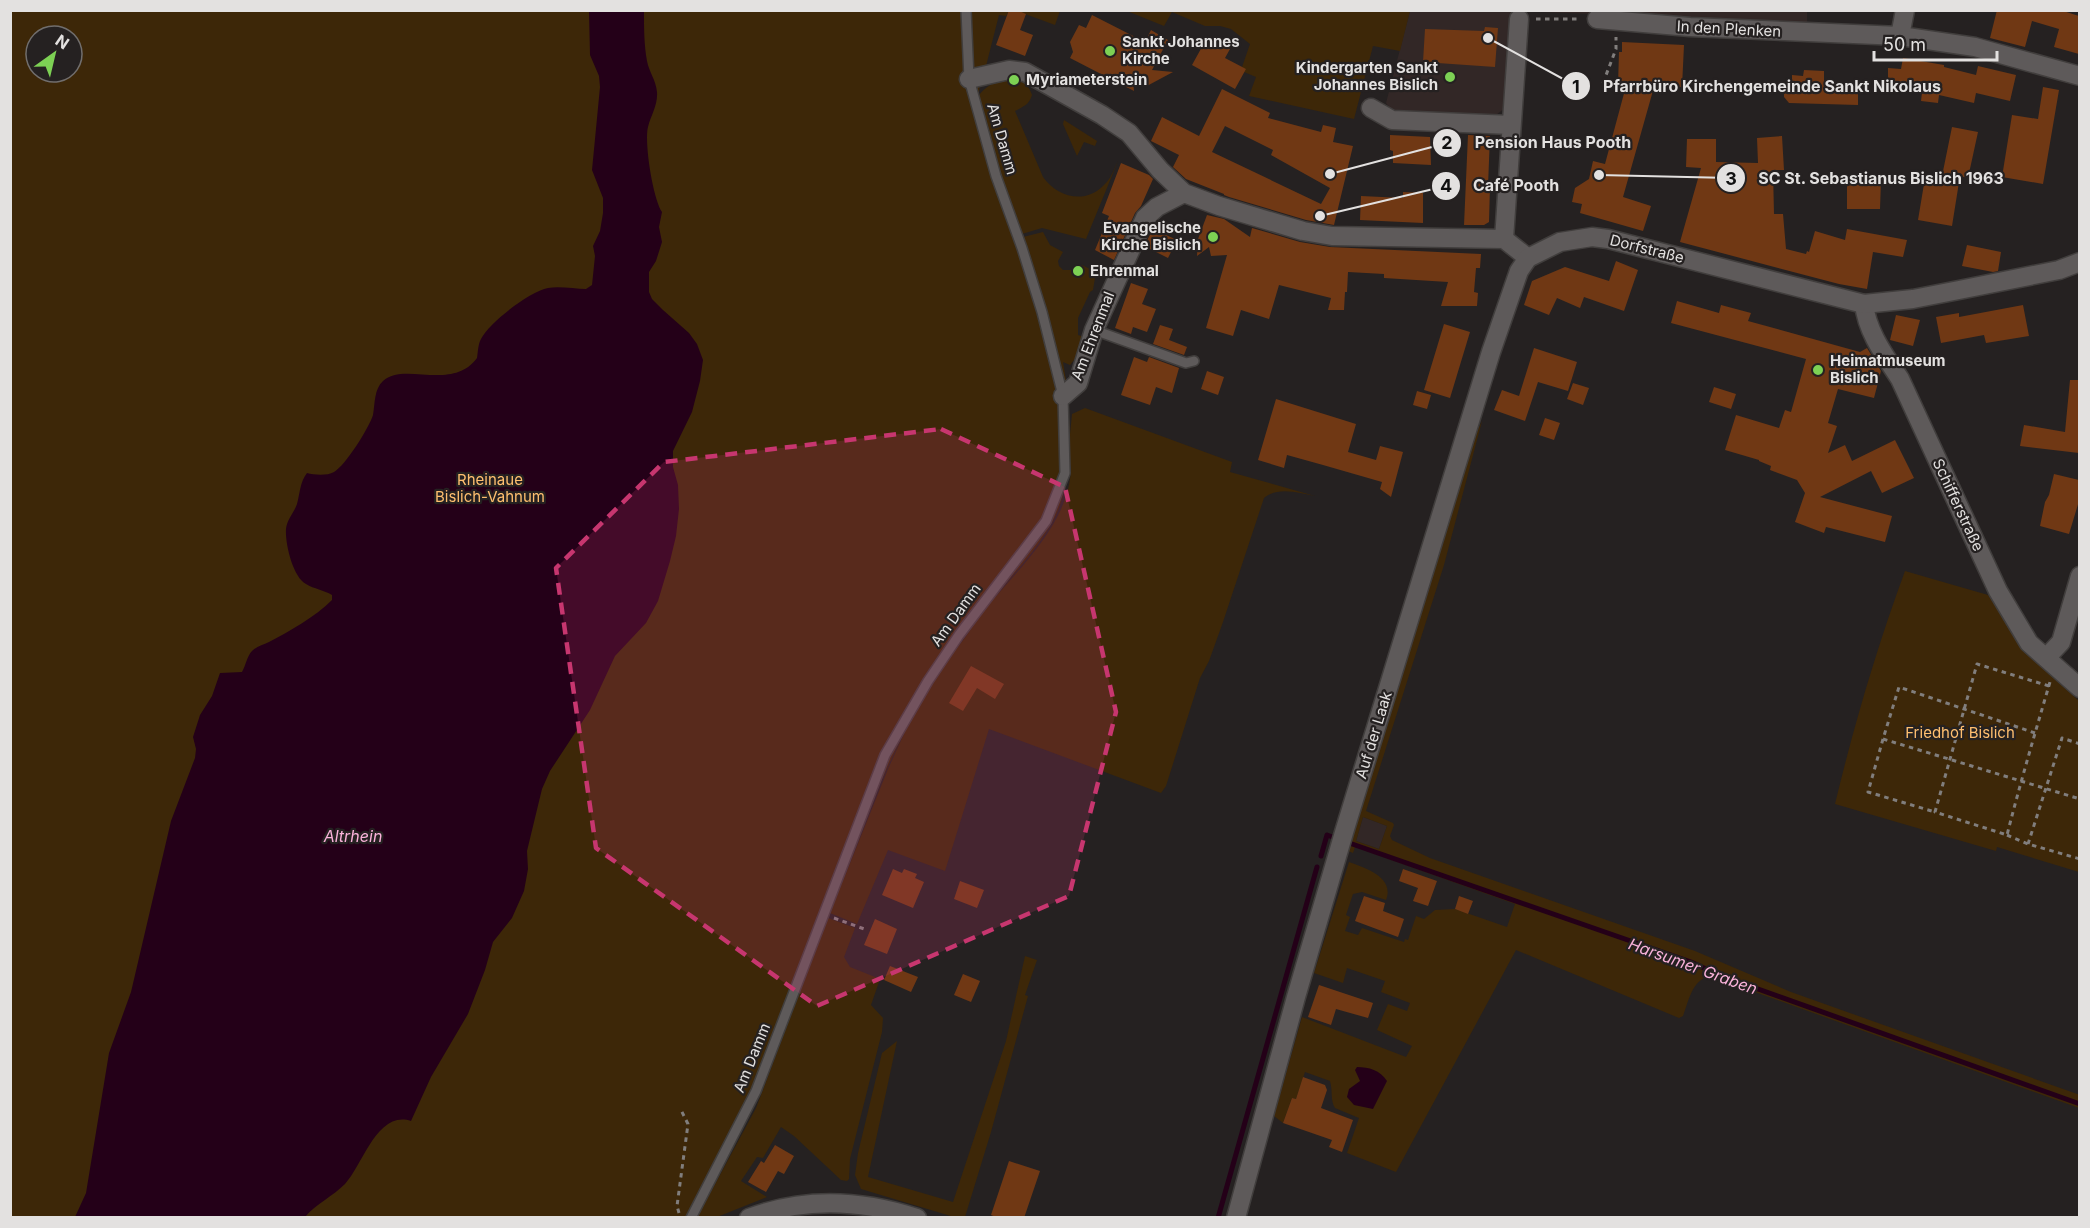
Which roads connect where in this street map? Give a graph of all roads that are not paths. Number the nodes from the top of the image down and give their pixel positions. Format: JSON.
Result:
{"nodes":[{"id":1,"x":966,"y":10,"type":"edge"},
{"id":2,"x":1905,"y":10,"type":"edge"},
{"id":3,"x":1519,"y":19,"type":"road end"},
{"id":4,"x":1606,"y":20,"type":"road end"},
{"id":5,"x":1900,"y":36,"type":"junction"},
{"id":6,"x":2079,"y":76,"type":"edge"},
{"id":7,"x":969,"y":79,"type":"junction"},
{"id":8,"x":1371,"y":108,"type":"dead end"},
{"id":9,"x":1511,"y":125,"type":"junction"},
{"id":10,"x":1184,"y":193,"type":"junction"},
{"id":11,"x":1504,"y":239,"type":"junction"},
{"id":12,"x":1528,"y":258,"type":"junction"},
{"id":13,"x":2079,"y":262,"type":"edge"},
{"id":14,"x":1864,"y":304,"type":"junction"},
{"id":15,"x":1094,"y":330,"type":"junction"},
{"id":16,"x":1194,"y":361,"type":"dead end"},
{"id":17,"x":1063,"y":396,"type":"junction"},
{"id":18,"x":2079,"y":576,"type":"edge"},
{"id":19,"x":2050,"y":662,"type":"junction"},
{"id":20,"x":2079,"y":688,"type":"edge"},
{"id":21,"x":691,"y":1218,"type":"edge"},
{"id":22,"x":749,"y":1218,"type":"edge"},
{"id":23,"x":917,"y":1218,"type":"edge"},
{"id":24,"x":1236,"y":1218,"type":"edge"}],
"edges":[{"from":1,"to":7,"type":"lane","name":"Am Damm"},
{"from":2,"to":5,"type":"street"},
{"from":3,"to":9,"type":"street"},
{"from":4,"to":5,"type":"street","name":"In den Plenken"},
{"from":5,"to":6,"type":"street","name":"In den Plenken"},
{"from":7,"to":10,"type":"street"},
{"from":7,"to":17,"type":"lane","name":"Am Damm"},
{"from":8,"to":9,"type":"street"},
{"from":9,"to":11,"type":"street"},
{"from":10,"to":11,"type":"street"},
{"from":10,"to":15,"type":"street","name":"Am Ehrenmal"},
{"from":11,"to":12,"type":"street"},
{"from":12,"to":14,"type":"street","name":"Dorfstraße"},
{"from":12,"to":24,"type":"street","name":"Auf der Laak"},
{"from":13,"to":14,"type":"street","name":"Dorfstraße"},
{"from":14,"to":19,"type":"street","name":"Schifferstraße"},
{"from":15,"to":16,"type":"lane"},
{"from":15,"to":17,"type":"street","name":"Am Ehrenmal"},
{"from":17,"to":21,"type":"lane","name":"Am Damm"},
{"from":18,"to":19,"type":"street"},
{"from":19,"to":20,"type":"street","name":"Schifferstraße"},
{"from":22,"to":23,"type":"street"}]}
